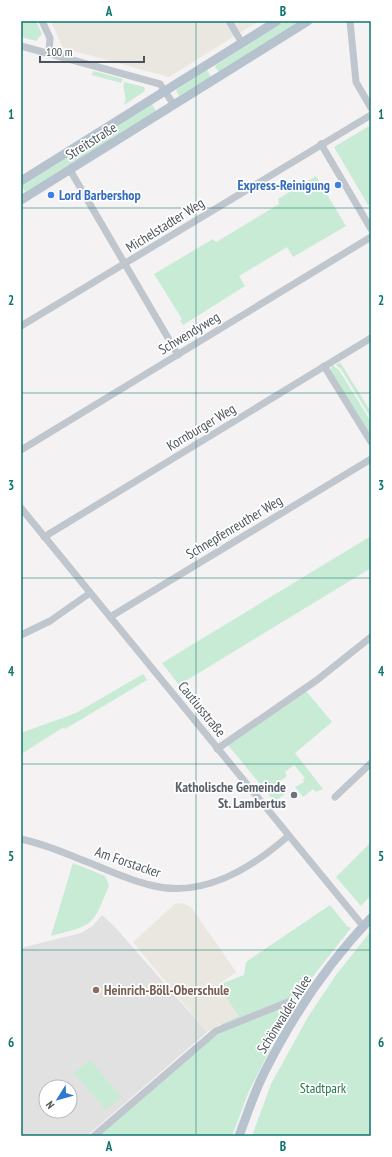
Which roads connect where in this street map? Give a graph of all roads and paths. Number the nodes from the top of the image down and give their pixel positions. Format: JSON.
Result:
{"nodes":[{"id":1,"x":42,"y":21,"type":"edge"},
{"id":2,"x":229,"y":21,"type":"edge"},
{"id":3,"x":277,"y":21,"type":"edge"},
{"id":4,"x":308,"y":21,"type":"edge"},
{"id":5,"x":350,"y":21,"type":"edge"},
{"id":6,"x":242,"y":43,"type":"junction"},
{"id":7,"x":21,"y":46,"type":"edge"},
{"id":8,"x":49,"y":54,"type":"junction"},
{"id":9,"x":165,"y":91,"type":"junction"},
{"id":10,"x":174,"y":105,"type":"junction"},
{"id":11,"x":371,"y":108,"type":"edge"},
{"id":12,"x":371,"y":115,"type":"edge"},
{"id":13,"x":321,"y":144,"type":"junction"},
{"id":14,"x":70,"y":170,"type":"junction"},
{"id":15,"x":21,"y":181,"type":"edge"},
{"id":16,"x":21,"y":200,"type":"edge"},
{"id":17,"x":371,"y":229,"type":"edge"},
{"id":18,"x":371,"y":237,"type":"edge"},
{"id":19,"x":126,"y":264,"type":"junction"},
{"id":20,"x":21,"y":326,"type":"edge"},
{"id":21,"x":371,"y":338,"type":"edge"},
{"id":22,"x":178,"y":355,"type":"junction"},
{"id":23,"x":324,"y":366,"type":"junction"},
{"id":24,"x":371,"y":442,"type":"edge"},
{"id":25,"x":21,"y":450,"type":"edge"},
{"id":26,"x":371,"y":459,"type":"edge"},
{"id":27,"x":21,"y":508,"type":"edge"},
{"id":28,"x":44,"y":537,"type":"junction"},
{"id":29,"x":90,"y":593,"type":"junction"},
{"id":30,"x":110,"y":617,"type":"junction"},
{"id":31,"x":21,"y":635,"type":"edge"},
{"id":32,"x":371,"y":637,"type":"edge"},
{"id":33,"x":217,"y":749,"type":"junction"},
{"id":34,"x":371,"y":763,"type":"edge"},
{"id":35,"x":335,"y":798,"type":"dead end"},
{"id":36,"x":288,"y":836,"type":"junction"},
{"id":37,"x":21,"y":839,"type":"edge"},
{"id":38,"x":371,"y":918,"type":"edge"},
{"id":39,"x":363,"y":926,"type":"junction"},
{"id":40,"x":300,"y":1011,"type":"junction"},
{"id":41,"x":94,"y":1136,"type":"edge"},
{"id":42,"x":239,"y":1136,"type":"edge"}],
"edges":[{"from":1,"to":8,"type":"street"},
{"from":2,"to":6,"type":"street"},
{"from":3,"to":6,"type":"main road","name":"Streitstraße"},
{"from":4,"to":10,"type":"main road","name":"Streitstraße"},
{"from":5,"to":11,"type":"street"},
{"from":6,"to":9,"type":"main road","name":"Streitstraße"},
{"from":7,"to":8,"type":"street"},
{"from":8,"to":9,"type":"street"},
{"from":9,"to":10,"type":"street"},
{"from":9,"to":15,"type":"main road","name":"Streitstraße"},
{"from":10,"to":14,"type":"main road","name":"Streitstraße"},
{"from":12,"to":13,"type":"street","name":"Michelstadter Weg"},
{"from":13,"to":17,"type":"street"},
{"from":13,"to":19,"type":"street","name":"Michelstadter Weg"},
{"from":14,"to":16,"type":"main road","name":"Streitstraße"},
{"from":14,"to":19,"type":"street"},
{"from":18,"to":22,"type":"street","name":"Schwendyweg"},
{"from":19,"to":20,"type":"street","name":"Michelstadter Weg"},
{"from":19,"to":22,"type":"street"},
{"from":21,"to":23,"type":"street","name":"Kornburger Weg"},
{"from":22,"to":25,"type":"street","name":"Schwendyweg"},
{"from":23,"to":24,"type":"street"},
{"from":23,"to":28,"type":"street","name":"Kornburger Weg"},
{"from":26,"to":30,"type":"street","name":"Schnepfenreuther Weg"},
{"from":27,"to":28,"type":"street","name":"Cautiusstraße"},
{"from":28,"to":29,"type":"street","name":"Cautiusstraße"},
{"from":29,"to":30,"type":"street","name":"Cautiusstraße"},
{"from":29,"to":31,"type":"street"},
{"from":30,"to":33,"type":"street","name":"Cautiusstraße"},
{"from":32,"to":33,"type":"street"},
{"from":33,"to":36,"type":"street","name":"Cautiusstraße"},
{"from":34,"to":35,"type":"street"},
{"from":36,"to":37,"type":"street","name":"Am Forstacker"},
{"from":36,"to":39,"type":"street","name":"Cautiusstraße"},
{"from":38,"to":39,"type":"main road","name":"Schönwalder Allee"},
{"from":39,"to":40,"type":"main road","name":"Schönwalder Allee"},
{"from":40,"to":41,"type":"street"},
{"from":40,"to":42,"type":"main road","name":"Schönwalder Allee"}]}
